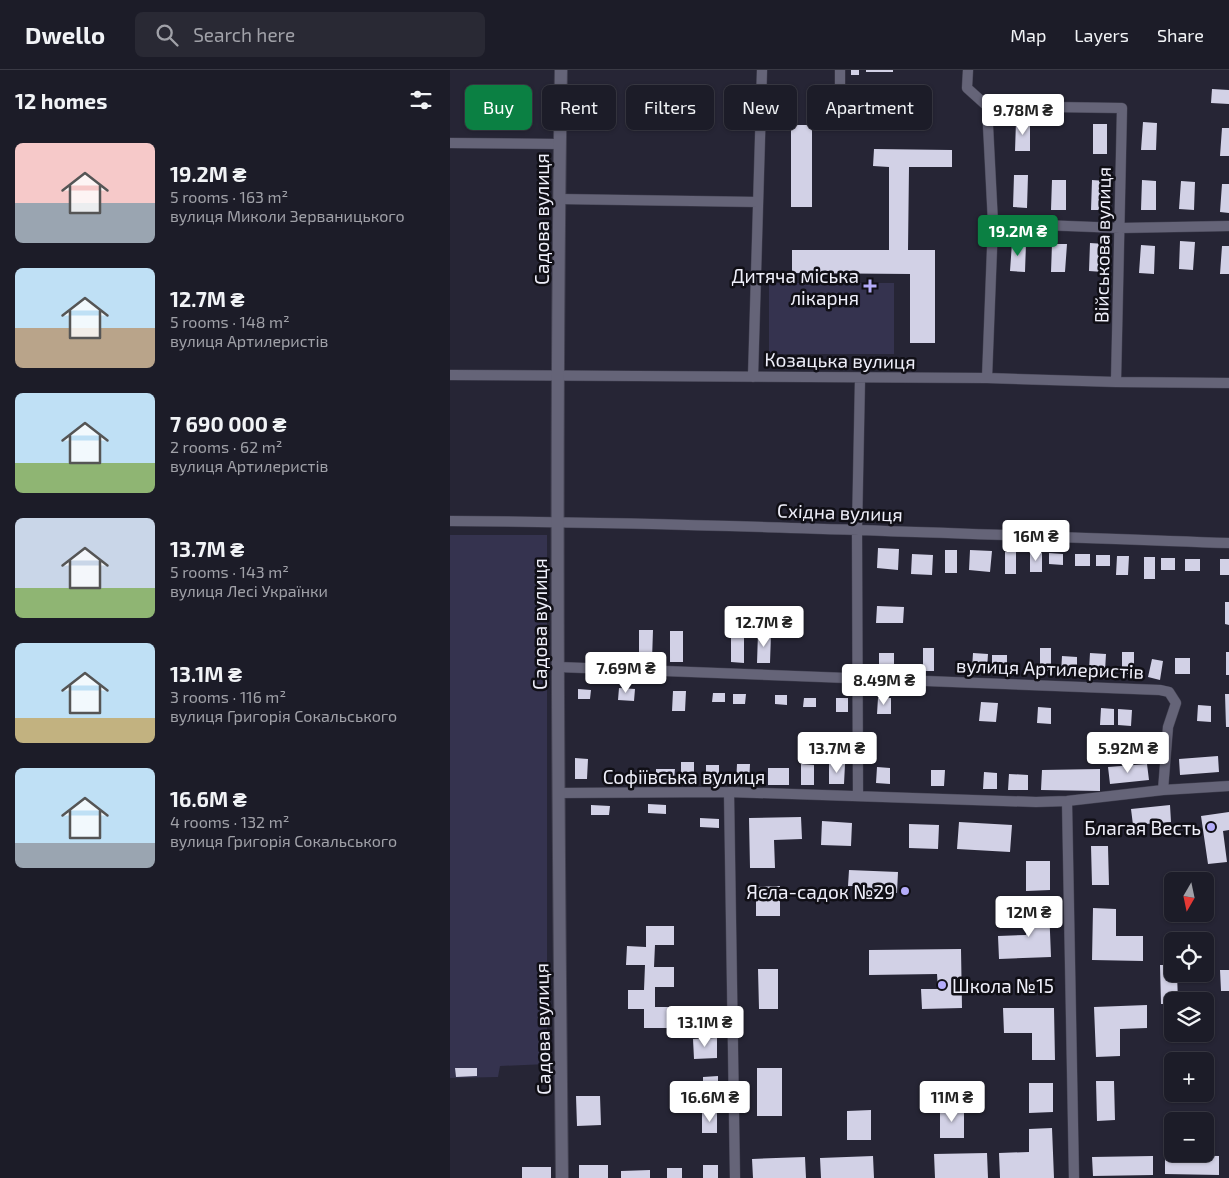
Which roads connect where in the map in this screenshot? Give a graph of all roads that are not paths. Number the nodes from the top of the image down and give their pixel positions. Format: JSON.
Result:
{"nodes":[{"id":1,"x":561,"y":70,"type":"edge"},
{"id":2,"x":762,"y":70,"type":"edge"},
{"id":3,"x":840,"y":70,"type":"edge"},
{"id":4,"x":968,"y":70,"type":"edge"},
{"id":5,"x":840,"y":85,"type":"edge"},
{"id":6,"x":987,"y":106,"type":"junction"},
{"id":7,"x":450,"y":143,"type":"edge"},
{"id":8,"x":560,"y":144,"type":"junction"},
{"id":9,"x":559,"y":199,"type":"junction"},
{"id":10,"x":758,"y":202,"type":"junction"},
{"id":11,"x":993,"y":223,"type":"junction"},
{"id":12,"x":1229,"y":226,"type":"edge"},
{"id":13,"x":1120,"y":228,"type":"junction"},
{"id":14,"x":450,"y":375,"type":"edge"},
{"id":15,"x":559,"y":377,"type":"junction"},
{"id":16,"x":753,"y":377,"type":"junction"},
{"id":17,"x":987,"y":378,"type":"junction"},
{"id":18,"x":860,"y":379,"type":"junction"},
{"id":19,"x":1116,"y":382,"type":"junction"},
{"id":20,"x":1229,"y":383,"type":"edge"},
{"id":21,"x":450,"y":521,"type":"edge"},
{"id":22,"x":558,"y":522,"type":"junction"},
{"id":23,"x":857,"y":530,"type":"junction"},
{"id":24,"x":1229,"y":543,"type":"edge"},
{"id":25,"x":558,"y":667,"type":"junction"},
{"id":26,"x":858,"y":677,"type":"junction"},
{"id":27,"x":1229,"y":786,"type":"edge"},
{"id":28,"x":1163,"y":790,"type":"junction"},
{"id":29,"x":729,"y":792,"type":"junction"},
{"id":30,"x":558,"y":793,"type":"junction"},
{"id":31,"x":858,"y":796,"type":"junction"},
{"id":32,"x":1067,"y":802,"type":"junction"},
{"id":33,"x":562,"y":1178,"type":"edge"},
{"id":34,"x":736,"y":1178,"type":"edge"},
{"id":35,"x":1074,"y":1178,"type":"edge"}],
"edges":[{"from":1,"to":8,"type":"street","name":"Садова вулиця"},
{"from":2,"to":10,"type":"street"},
{"from":3,"to":5,"type":"street"},
{"from":4,"to":6,"type":"street"},
{"from":6,"to":11,"type":"street"},
{"from":6,"to":13,"type":"street","name":"Військова вулиця"},
{"from":7,"to":8,"type":"street"},
{"from":8,"to":9,"type":"street","name":"Садова вулиця"},
{"from":9,"to":10,"type":"street"},
{"from":9,"to":15,"type":"street","name":"Садова вулиця"},
{"from":10,"to":16,"type":"street"},
{"from":11,"to":13,"type":"street"},
{"from":11,"to":17,"type":"street"},
{"from":12,"to":13,"type":"street"},
{"from":13,"to":19,"type":"street","name":"Військова вулиця"},
{"from":14,"to":15,"type":"street","name":"Козацька вулиця"},
{"from":15,"to":16,"type":"street","name":"Козацька вулиця"},
{"from":15,"to":22,"type":"street","name":"Садова вулиця"},
{"from":16,"to":18,"type":"street","name":"Козацька вулиця"},
{"from":17,"to":18,"type":"street","name":"Козацька вулиця"},
{"from":17,"to":19,"type":"street","name":"Козацька вулиця"},
{"from":18,"to":23,"type":"street"},
{"from":19,"to":20,"type":"street","name":"Козацька вулиця"},
{"from":21,"to":22,"type":"street","name":"Східна вулиця"},
{"from":22,"to":23,"type":"street","name":"Східна вулиця"},
{"from":22,"to":25,"type":"street","name":"Садова вулиця"},
{"from":23,"to":24,"type":"street","name":"Східна вулиця"},
{"from":23,"to":26,"type":"street"},
{"from":25,"to":26,"type":"street","name":"вулиця Артилеристів"},
{"from":25,"to":30,"type":"street","name":"Садова вулиця"},
{"from":26,"to":28,"type":"street","name":"вулиця Артилеристів"},
{"from":26,"to":31,"type":"street"},
{"from":27,"to":28,"type":"street","name":"Софіївська вулиця"},
{"from":28,"to":32,"type":"street","name":"Софіївська вулиця"},
{"from":29,"to":30,"type":"street","name":"Софіївська вулиця"},
{"from":29,"to":31,"type":"street","name":"Софіївська вулиця"},
{"from":29,"to":34,"type":"street"},
{"from":30,"to":33,"type":"street","name":"Садова вулиця"},
{"from":31,"to":32,"type":"street","name":"Софіївська вулиця"},
{"from":32,"to":35,"type":"street"}]}
